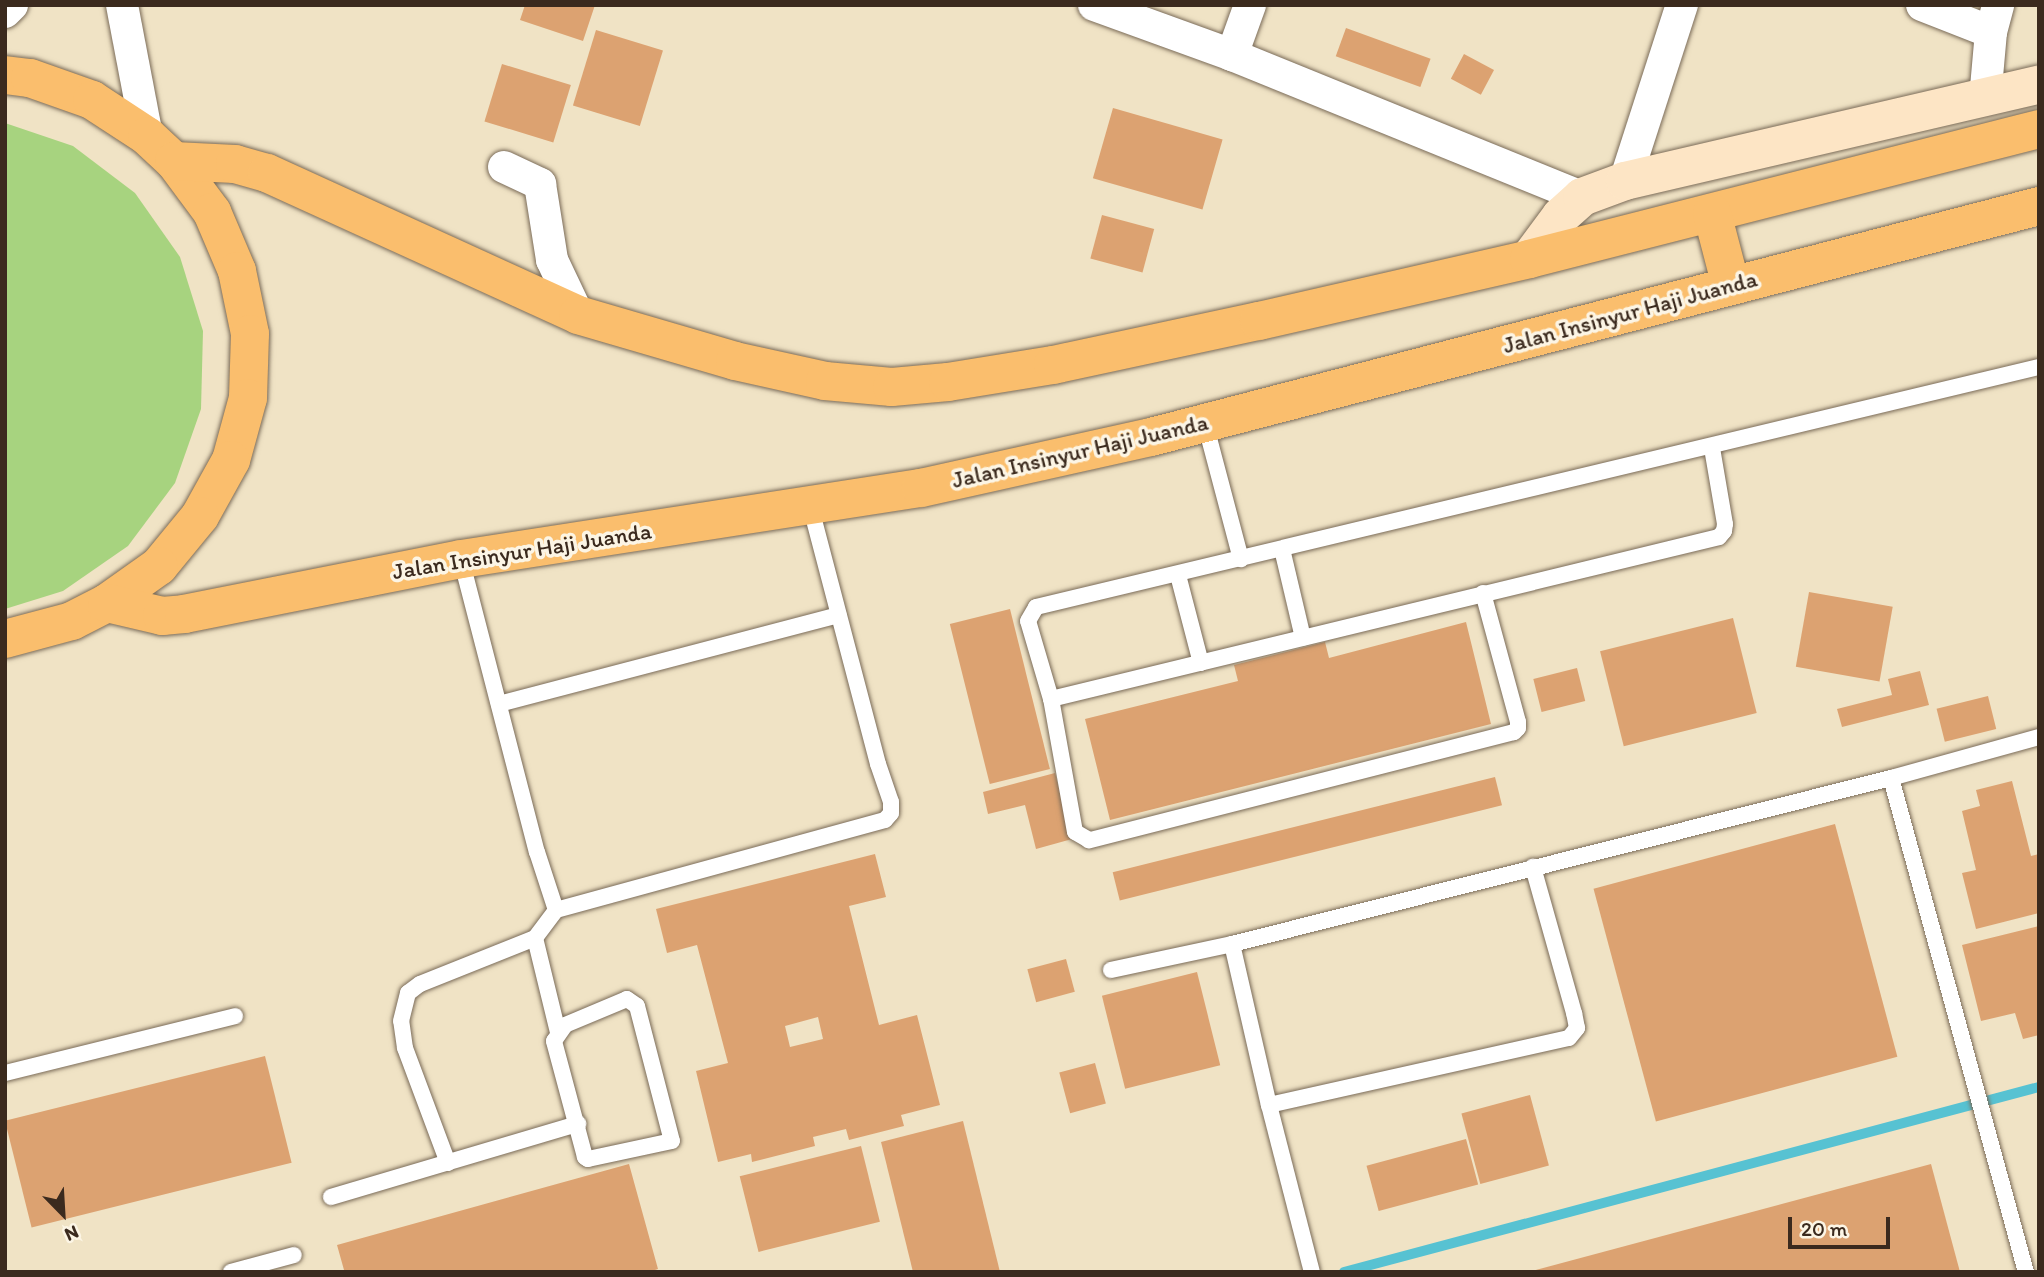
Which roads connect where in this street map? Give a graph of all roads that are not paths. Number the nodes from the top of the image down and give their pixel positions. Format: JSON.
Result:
{"nodes":[{"id":1,"x":12,"y":5,"type":"edge"},
{"id":2,"x":122,"y":5,"type":"edge"},
{"id":3,"x":1094,"y":5,"type":"edge"},
{"id":4,"x":1250,"y":5,"type":"edge"},
{"id":5,"x":1682,"y":5,"type":"edge"},
{"id":6,"x":1922,"y":5,"type":"edge"},
{"id":7,"x":5,"y":12,"type":"edge"},
{"id":8,"x":1994,"y":18,"type":"edge"},
{"id":9,"x":1233,"y":55,"type":"junction"},
{"id":10,"x":5,"y":75,"type":"edge"},
{"id":11,"x":2039,"y":85,"type":"edge"},
{"id":12,"x":1985,"y":99,"type":"junction"},
{"id":13,"x":2039,"y":128,"type":"edge"},
{"id":14,"x":161,"y":148,"type":"junction"},
{"id":15,"x":504,"y":167,"type":"dead end"},
{"id":16,"x":1625,"y":181,"type":"junction"},
{"id":17,"x":1582,"y":197,"type":"junction"},
{"id":18,"x":2039,"y":206,"type":"edge"},
{"id":19,"x":1712,"y":213,"type":"junction"},
{"id":20,"x":1529,"y":259,"type":"junction"},
{"id":21,"x":1731,"y":286,"type":"junction"},
{"id":22,"x":578,"y":315,"type":"junction"},
{"id":23,"x":2039,"y":367,"type":"edge"},
{"id":24,"x":1205,"y":423,"type":"junction"},
{"id":25,"x":1712,"y":448,"type":"junction"},
{"id":26,"x":810,"y":505,"type":"junction"},
{"id":27,"x":1282,"y":549,"type":"junction"},
{"id":28,"x":461,"y":559,"type":"junction"},
{"id":29,"x":1241,"y":559,"type":"junction"},
{"id":30,"x":1178,"y":576,"type":"junction"},
{"id":31,"x":1483,"y":593,"type":"junction"},
{"id":32,"x":107,"y":604,"type":"junction"},
{"id":33,"x":839,"y":615,"type":"junction"},
{"id":34,"x":1303,"y":638,"type":"junction"},
{"id":35,"x":5,"y":639,"type":"edge"},
{"id":36,"x":1201,"y":663,"type":"junction"},
{"id":37,"x":1051,"y":699,"type":"junction"},
{"id":38,"x":499,"y":704,"type":"junction"},
{"id":39,"x":2039,"y":737,"type":"edge"},
{"id":40,"x":1891,"y":778,"type":"junction"},
{"id":41,"x":1533,"y":866,"type":"junction"},
{"id":42,"x":556,"y":910,"type":"junction"},
{"id":43,"x":535,"y":938,"type":"junction"},
{"id":44,"x":1232,"y":944,"type":"junction"},
{"id":45,"x":1111,"y":970,"type":"dead end"},
{"id":46,"x":235,"y":1016,"type":"dead end"},
{"id":47,"x":558,"y":1032,"type":"junction"},
{"id":48,"x":5,"y":1073,"type":"edge"},
{"id":49,"x":1269,"y":1105,"type":"junction"},
{"id":50,"x":578,"y":1124,"type":"junction"},
{"id":51,"x":448,"y":1163,"type":"junction"},
{"id":52,"x":331,"y":1197,"type":"dead end"},
{"id":53,"x":294,"y":1255,"type":"dead end"},
{"id":54,"x":230,"y":1272,"type":"edge"},
{"id":55,"x":1312,"y":1272,"type":"edge"},
{"id":56,"x":2026,"y":1272,"type":"edge"}],
"edges":[{"from":1,"to":7,"type":"street"},
{"from":2,"to":14,"type":"street"},
{"from":3,"to":9,"type":"street"},
{"from":4,"to":9,"type":"street"},
{"from":5,"to":16,"type":"street"},
{"from":6,"to":8,"type":"street"},
{"from":8,"to":12,"type":"street"},
{"from":9,"to":17,"type":"street"},
{"from":10,"to":14,"type":"highway"},
{"from":11,"to":12,"type":"street"},
{"from":12,"to":16,"type":"street"},
{"from":13,"to":19,"type":"highway"},
{"from":14,"to":22,"type":"highway"},
{"from":14,"to":32,"type":"highway"},
{"from":15,"to":22,"type":"street"},
{"from":16,"to":17,"type":"street"},
{"from":17,"to":20,"type":"street"},
{"from":18,"to":21,"type":"highway","name":"Jalan Insinyur Haji Juanda"},
{"from":19,"to":20,"type":"highway"},
{"from":19,"to":21,"type":"highway"},
{"from":20,"to":22,"type":"highway"},
{"from":21,"to":24,"type":"highway","name":"Jalan Insinyur Haji Juanda"},
{"from":23,"to":25,"type":"lane"},
{"from":24,"to":26,"type":"highway","name":"Jalan Insinyur Haji Juanda"},
{"from":24,"to":29,"type":"lane"},
{"from":25,"to":27,"type":"lane"},
{"from":25,"to":31,"type":"lane"},
{"from":26,"to":28,"type":"highway","name":"Jalan Insinyur Haji Juanda"},
{"from":26,"to":33,"type":"lane"},
{"from":27,"to":29,"type":"lane"},
{"from":27,"to":34,"type":"lane"},
{"from":28,"to":32,"type":"highway","name":"Jalan Insinyur Haji Juanda"},
{"from":28,"to":38,"type":"lane"},
{"from":29,"to":30,"type":"lane"},
{"from":30,"to":36,"type":"lane"},
{"from":30,"to":37,"type":"lane"},
{"from":31,"to":34,"type":"lane"},
{"from":31,"to":37,"type":"lane"},
{"from":32,"to":35,"type":"highway"},
{"from":33,"to":38,"type":"lane"},
{"from":33,"to":42,"type":"lane"},
{"from":34,"to":36,"type":"lane"},
{"from":36,"to":37,"type":"lane"},
{"from":38,"to":42,"type":"lane"},
{"from":39,"to":40,"type":"lane"},
{"from":40,"to":41,"type":"lane"},
{"from":40,"to":56,"type":"lane"},
{"from":41,"to":44,"type":"lane"},
{"from":41,"to":49,"type":"lane"},
{"from":42,"to":43,"type":"lane"},
{"from":43,"to":47,"type":"lane"},
{"from":43,"to":51,"type":"lane"},
{"from":44,"to":45,"type":"lane"},
{"from":44,"to":49,"type":"lane"},
{"from":46,"to":48,"type":"lane"},
{"from":47,"to":50,"type":"lane"},
{"from":47,"to":50,"type":"lane"},
{"from":49,"to":55,"type":"lane"},
{"from":50,"to":51,"type":"lane"},
{"from":51,"to":52,"type":"lane"},
{"from":53,"to":54,"type":"lane"}]}
